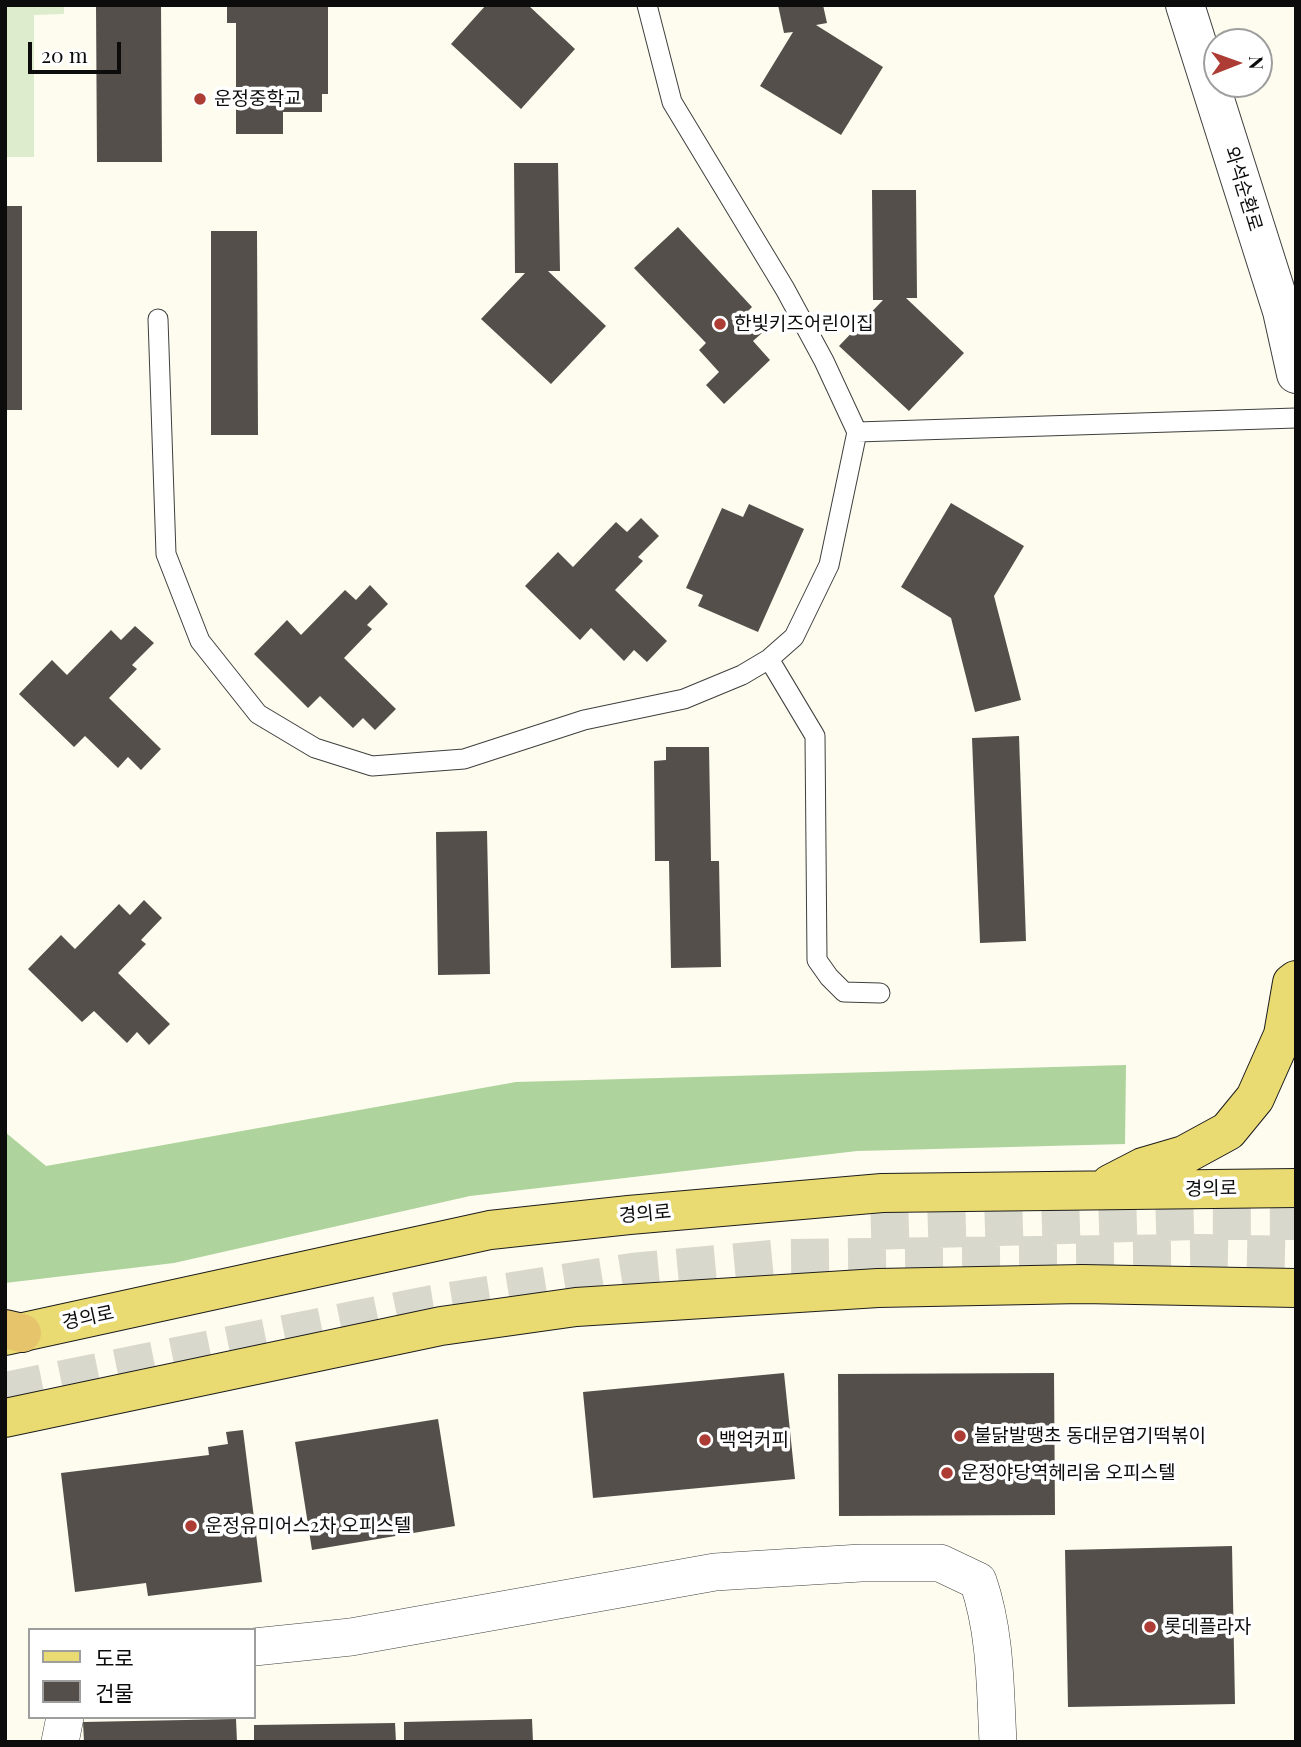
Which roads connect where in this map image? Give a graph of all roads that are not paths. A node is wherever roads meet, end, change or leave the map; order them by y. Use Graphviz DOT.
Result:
graph roads {
  1 [pos="647,5"];
  2 [pos="1185,5"];
  3 [pos="159,319"];
  4 [pos="1296,374"];
  5 [pos="1296,418"];
  6 [pos="857,432"];
  7 [pos="769,659"];
  8 [pos="1296,980"];
  9 [pos="880,993"];
  10 [pos="1296,1188"];
  11 [pos="1097,1191"];
  12 [pos="1296,1288"];
  13 [pos="11,1333"];
  14 [pos="12,1421"];
  15 [pos="256,1647"];
  16 [pos="65,1719"];
  17 [pos="60,1742"];
  18 [pos="998,1742"];
  1 -- 6 [label="lane"];
  2 -- 4 [label="street, 와석순환로"];
  3 -- 7 [label="lane"];
  5 -- 6 [label="lane"];
  6 -- 7 [label="lane"];
  7 -- 9 [label="lane"];
  8 -- 11 [label="main road"];
  10 -- 11 [label="main road, 경의로"];
  11 -- 13 [label="main road, 경의로"];
  12 -- 14 [label="main road"];
  15 -- 18 [label="street"];
  16 -- 17 [label="street"];
}
